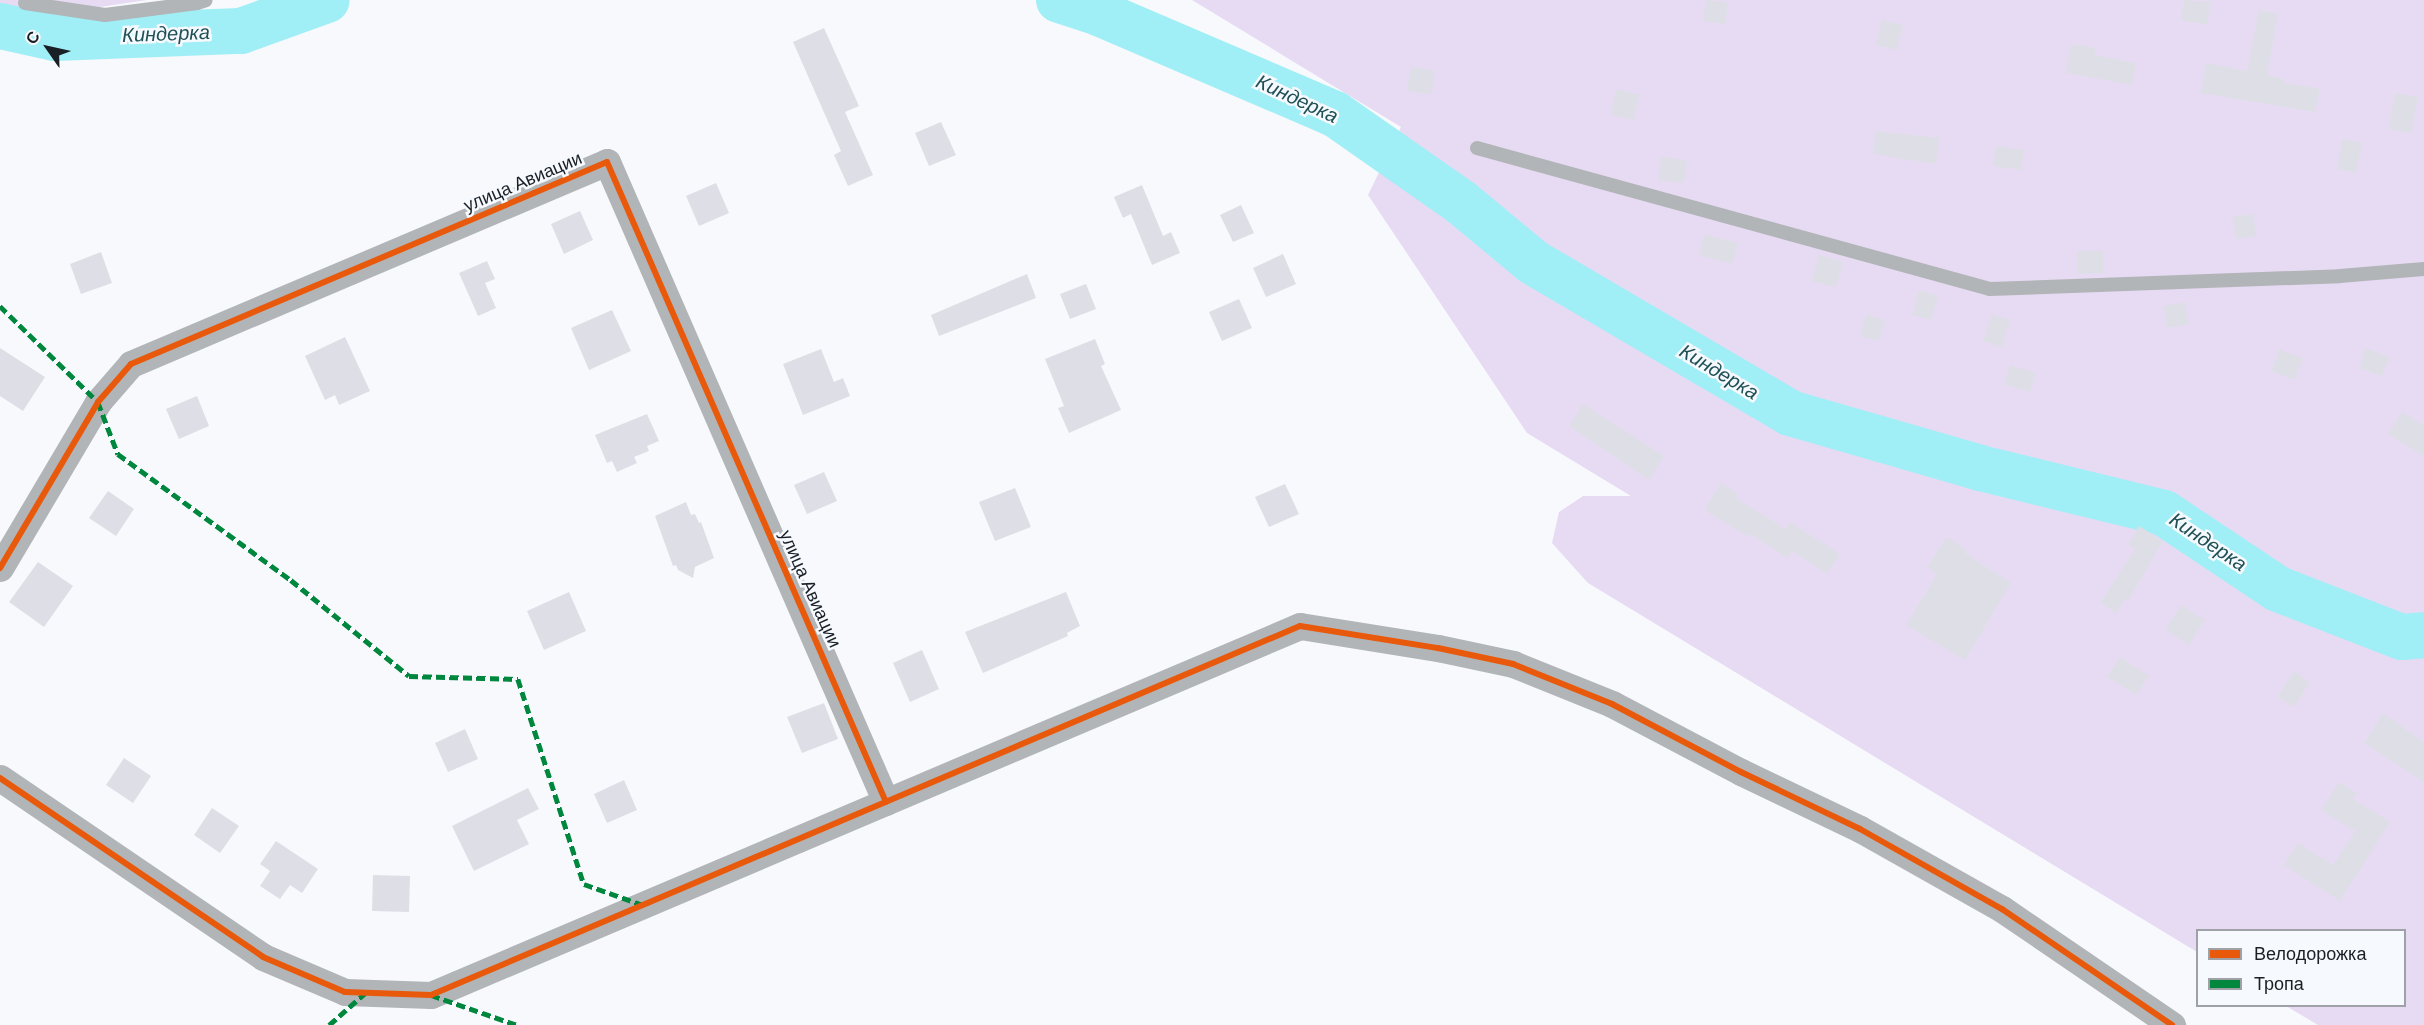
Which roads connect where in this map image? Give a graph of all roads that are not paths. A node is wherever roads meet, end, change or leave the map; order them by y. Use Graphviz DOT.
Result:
graph roads {
  1 [pos="206,0"];
  2 [pos="23,1"];
  3 [pos="1477,148"];
  4 [pos="2424,269"];
  5 [pos="0,568"];
  6 [pos="0,778"];
  7 [pos="886,802"];
  8 [pos="2172,1025"];
  1 -- 2 [label="lane"];
  3 -- 4 [label="lane"];
  5 -- 7 [label="street, улица Авиации"];
  6 -- 7 [label="street"];
  7 -- 8 [label="street"];
}
